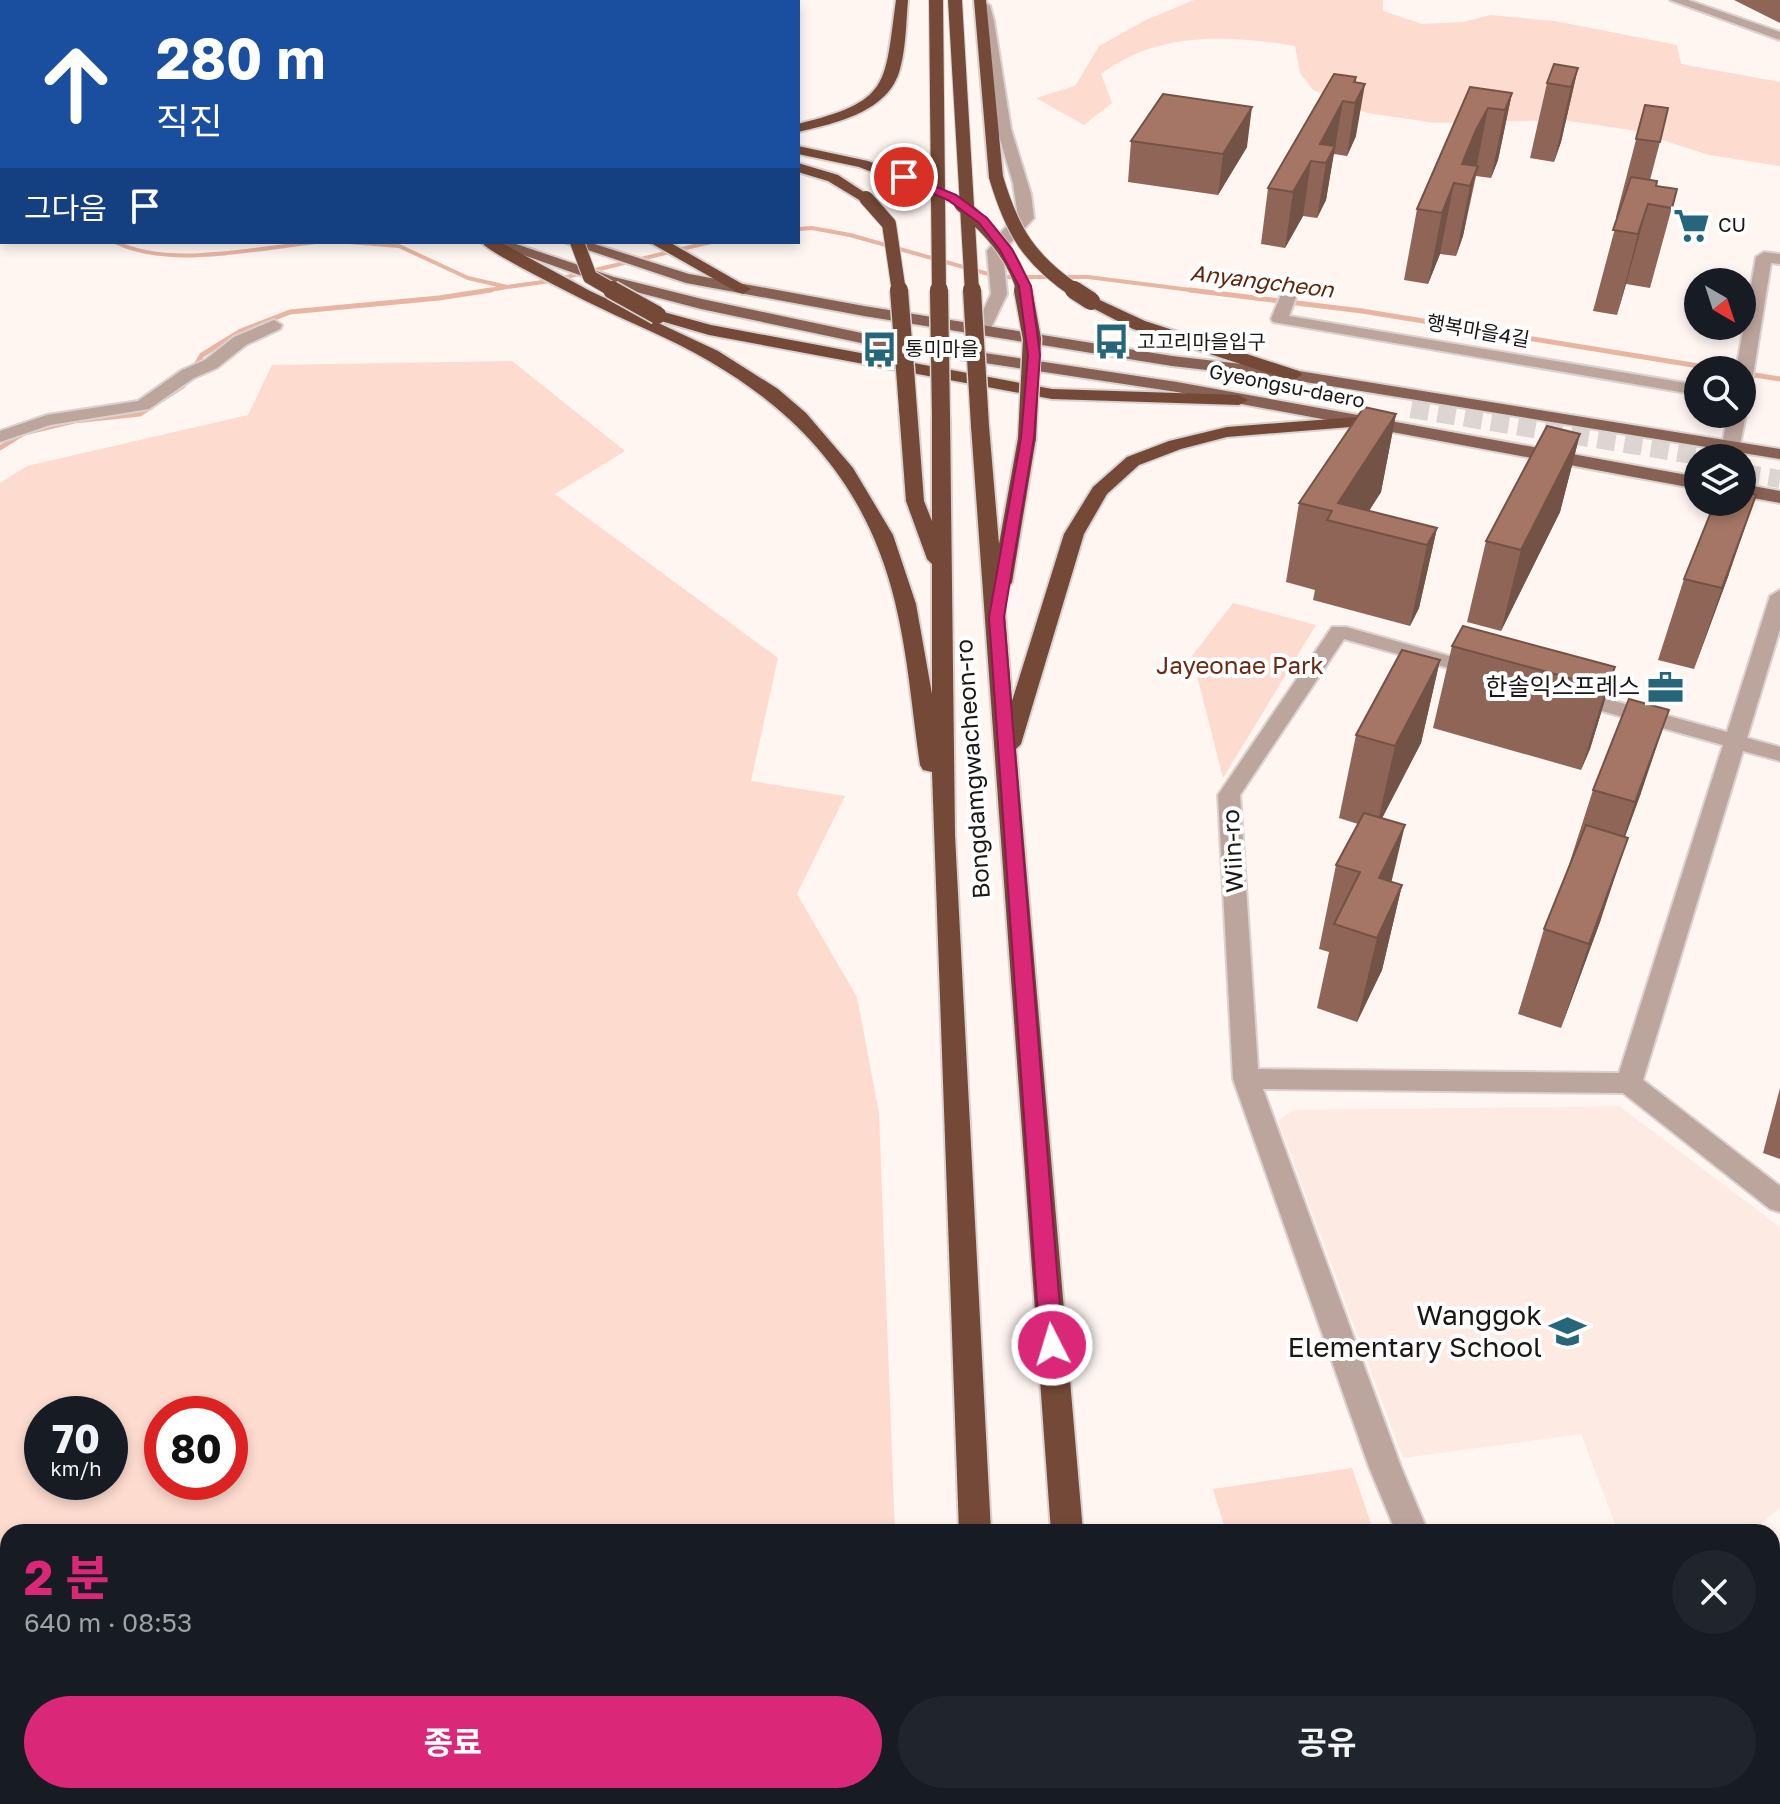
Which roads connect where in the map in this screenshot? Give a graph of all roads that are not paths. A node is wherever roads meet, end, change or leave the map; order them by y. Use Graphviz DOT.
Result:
graph roads {
  1 [pos="902,0"];
  2 [pos="936,0"];
  3 [pos="955,0"];
  4 [pos="1676,0"];
  5 [pos="982,3"];
  6 [pos="1780,36"];
  7 [pos="895,47"];
  8 [pos="875,75"];
  9 [pos="818,107"];
  10 [pos="800,113"];
  11 [pos="800,127"];
  12 [pos="800,150"];
  13 [pos="800,168"];
  14 [pos="492,244"];
  15 [pos="499,244"];
  16 [pos="576,244"];
  17 [pos="580,244"];
  18 [pos="660,245"];
  19 [pos="1780,259"];
  20 [pos="575,279"];
  21 [pos="743,289"];
  22 [pos="1290,292"];
  23 [pos="274,325"];
  24 [pos="982,330"];
  25 [pos="1747,356"];
  26 [pos="1172,361"];
  27 [pos="1293,375"];
  28 [pos="1177,387"];
  29 [pos="1684,388"];
  30 [pos="1239,400"];
  31 [pos="1357,422"];
  32 [pos="0,437"];
  33 [pos="1725,444"];
  34 [pos="1756,450"];
  35 [pos="1780,454"];
  36 [pos="1684,480"];
  37 [pos="1756,493"];
  38 [pos="1780,497"];
  39 [pos="944,576"];
  40 [pos="1780,596"];
  41 [pos="996,617"];
  42 [pos="1506,678"];
  43 [pos="1552,690"];
  44 [pos="1735,741"];
  45 [pos="1780,754"];
  46 [pos="1006,758"];
  47 [pos="943,835"];
  48 [pos="1246,1079"];
  49 [pos="1629,1083"];
  50 [pos="1780,1201"];
  51 [pos="975,1524"];
  52 [pos="1066,1524"];
  53 [pos="1409,1524"];
  1 -- 7 [label="highway"];
  2 -- 39 [label="highway, Bongdamgwacheon-ro, bridge"];
  3 -- 41 [label="highway, Bongdamgwacheon-ro, bridge"];
  4 -- 6 [label="street"];
  5 -- 24 [label="street"];
  5 -- 27 [label="highway, bridge"];
  7 -- 8 [label="highway"];
  7 -- 11 [label="highway"];
  9 -- 10 [label="highway"];
  12 -- 41 [label="highway, bridge"];
  13 -- 39 [label="highway, bridge"];
  14 -- 20 [label="highway"];
  15 -- 20 [label="main road, Gyeongsu-daero"];
  16 -- 30 [label="highway, bridge"];
  17 -- 21 [label="main road, Gyeongsu-daero"];
  18 -- 21 [label="highway"];
  19 -- 25 [label="street"];
  20 -- 28 [label="main road, Gyeongsu-daero, bridge"];
  20 -- 47 [label="highway"];
  21 -- 24 [label="main road, Gyeongsu-daero"];
  22 -- 29 [label="street, 행복마을4길"];
  23 -- 32 [label="street"];
  24 -- 26 [label="main road, Gyeongsu-daero"];
  26 -- 27 [label="main road, Gyeongsu-daero"];
  26 -- 28 [label="main road"];
  27 -- 33 [label="main road, Gyeongsu-daero"];
  28 -- 30 [label="main road, Gyeongsu-daero"];
  30 -- 31 [label="main road, Gyeongsu-daero"];
  31 -- 36 [label="main road, Gyeongsu-daero"];
  31 -- 46 [label="highway"];
  34 -- 35 [label="main road, Gyeongsu-daero"];
  37 -- 38 [label="main road"];
  39 -- 47 [label="highway, Bongdamgwacheon-ro"];
  40 -- 44 [label="street"];
  41 -- 46 [label="highway, Bongdamgwacheon-ro"];
  42 -- 48 [label="street, Wiin-ro"];
  43 -- 44 [label="street"];
  44 -- 45 [label="street"];
  44 -- 49 [label="street"];
  46 -- 52 [label="highway, Bongdamgwacheon-ro"];
  47 -- 51 [label="highway, Bongdamgwacheon-ro"];
  48 -- 49 [label="street"];
  48 -- 53 [label="street, Wiin-ro"];
  49 -- 50 [label="street"];
}
